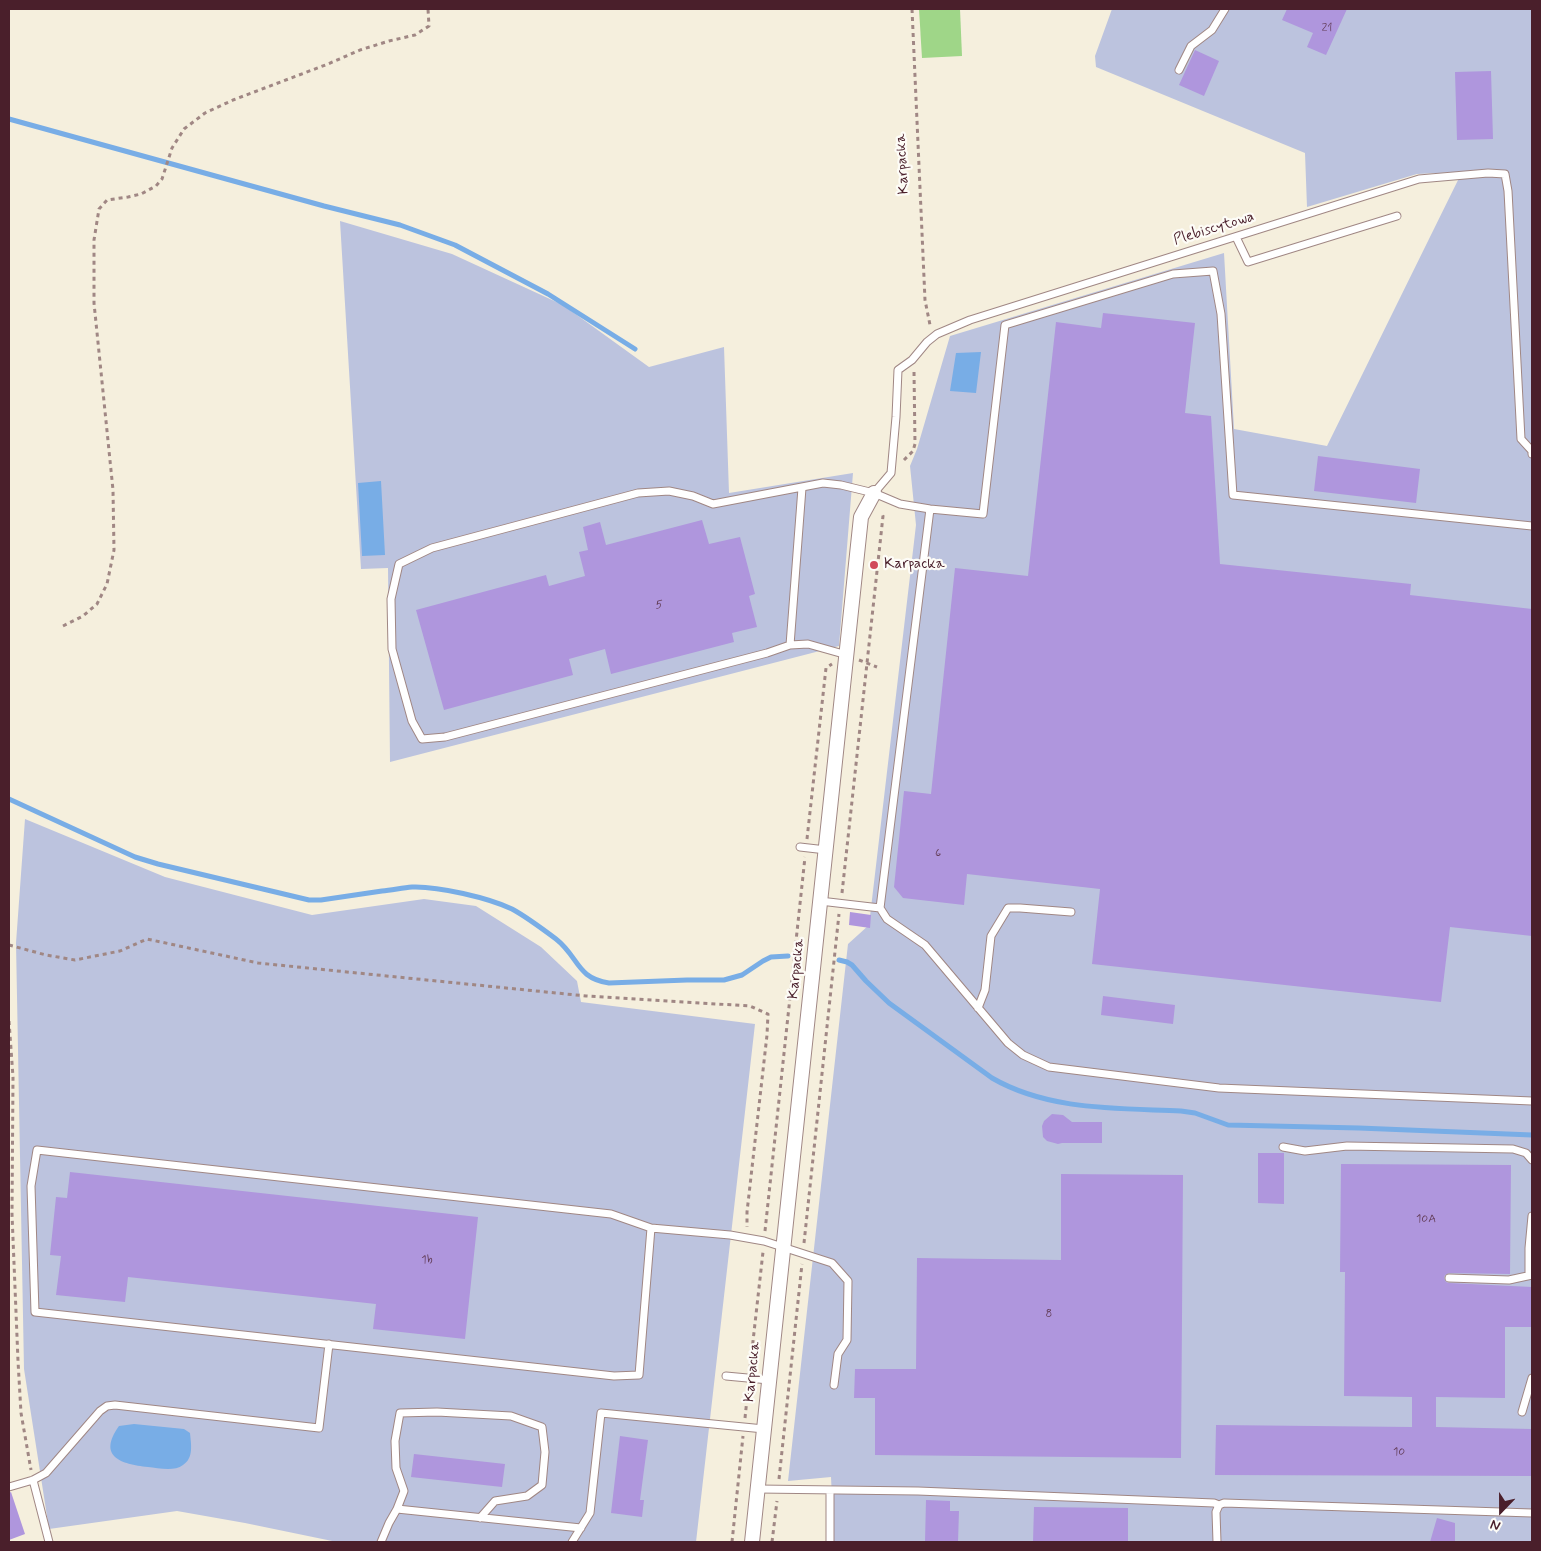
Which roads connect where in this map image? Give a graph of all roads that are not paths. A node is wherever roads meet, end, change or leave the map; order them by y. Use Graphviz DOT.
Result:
graph roads {
  1 [pos="1225,9"];
  2 [pos="1179,70"];
  3 [pos="1397,216"];
  4 [pos="1236,237"];
  5 [pos="936,334"];
  6 [pos="1532,454"];
  7 [pos="802,488"];
  8 [pos="874,493"];
  9 [pos="930,509"];
  10 [pos="1532,526"];
  11 [pos="790,645"];
  12 [pos="847,655"];
  13 [pos="803,848"];
  14 [pos="826,850"];
  15 [pos="820,901"];
  16 [pos="880,908"];
  17 [pos="1071,912"];
  18 [pos="978,1008"];
  19 [pos="1532,1101"];
  20 [pos="1283,1147"];
  21 [pos="1532,1160"];
  22 [pos="1532,1216"];
  23 [pos="651,1228"];
  24 [pos="783,1247"];
  25 [pos="1531,1274"];
  26 [pos="1449,1278"];
  27 [pos="328,1344"];
  28 [pos="726,1376"];
  29 [pos="1532,1378"];
  30 [pos="769,1380"];
  31 [pos="834,1385"];
  32 [pos="1522,1412"];
  33 [pos="764,1429"];
  34 [pos="33,1480"];
  35 [pos="9,1487"];
  36 [pos="758,1489"];
  37 [pos="830,1490"];
  38 [pos="1219,1505"];
  39 [pos="397,1509"];
  40 [pos="1532,1513"];
  41 [pos="480,1518"];
  42 [pos="581,1528"];
  43 [pos="50,1542"];
  44 [pos="381,1542"];
  45 [pos="572,1542"];
  46 [pos="752,1542"];
  47 [pos="830,1542"];
  48 [pos="1217,1542"];
  1 -- 2 [label="lane"];
  3 -- 4 [label="lane"];
  4 -- 5 [label="lane, Plebiscytowa"];
  4 -- 6 [label="lane, Plebiscytowa"];
  5 -- 8 [label="lane, Karpacka"];
  7 -- 8 [label="lane"];
  7 -- 11 [label="lane"];
  7 -- 11 [label="lane"];
  8 -- 9 [label="lane"];
  8 -- 12 [label="street, Karpacka"];
  9 -- 10 [label="lane"];
  9 -- 16 [label="lane"];
  11 -- 12 [label="lane"];
  12 -- 14 [label="street, Karpacka"];
  13 -- 14 [label="lane"];
  14 -- 15 [label="street, Karpacka"];
  15 -- 16 [label="lane"];
  15 -- 24 [label="street, Karpacka"];
  16 -- 18 [label="lane"];
  17 -- 18 [label="lane"];
  18 -- 19 [label="lane"];
  20 -- 21 [label="lane"];
  22 -- 25 [label="lane"];
  23 -- 24 [label="lane"];
  23 -- 27 [label="lane"];
  23 -- 27 [label="lane"];
  24 -- 30 [label="street, Karpacka"];
  24 -- 31 [label="lane"];
  25 -- 26 [label="lane"];
  27 -- 34 [label="lane"];
  28 -- 30 [label="lane"];
  29 -- 32 [label="lane"];
  30 -- 33 [label="street, Karpacka"];
  33 -- 36 [label="street, Karpacka"];
  33 -- 42 [label="lane"];
  34 -- 35 [label="lane"];
  34 -- 43 [label="lane"];
  36 -- 37 [label="lane"];
  36 -- 46 [label="street, Karpacka"];
  37 -- 38 [label="lane"];
  37 -- 47 [label="lane"];
  38 -- 40 [label="lane"];
  38 -- 48 [label="lane"];
  39 -- 41 [label="lane"];
  39 -- 41 [label="lane"];
  39 -- 44 [label="lane"];
  41 -- 42 [label="lane"];
  42 -- 45 [label="lane"];
}
